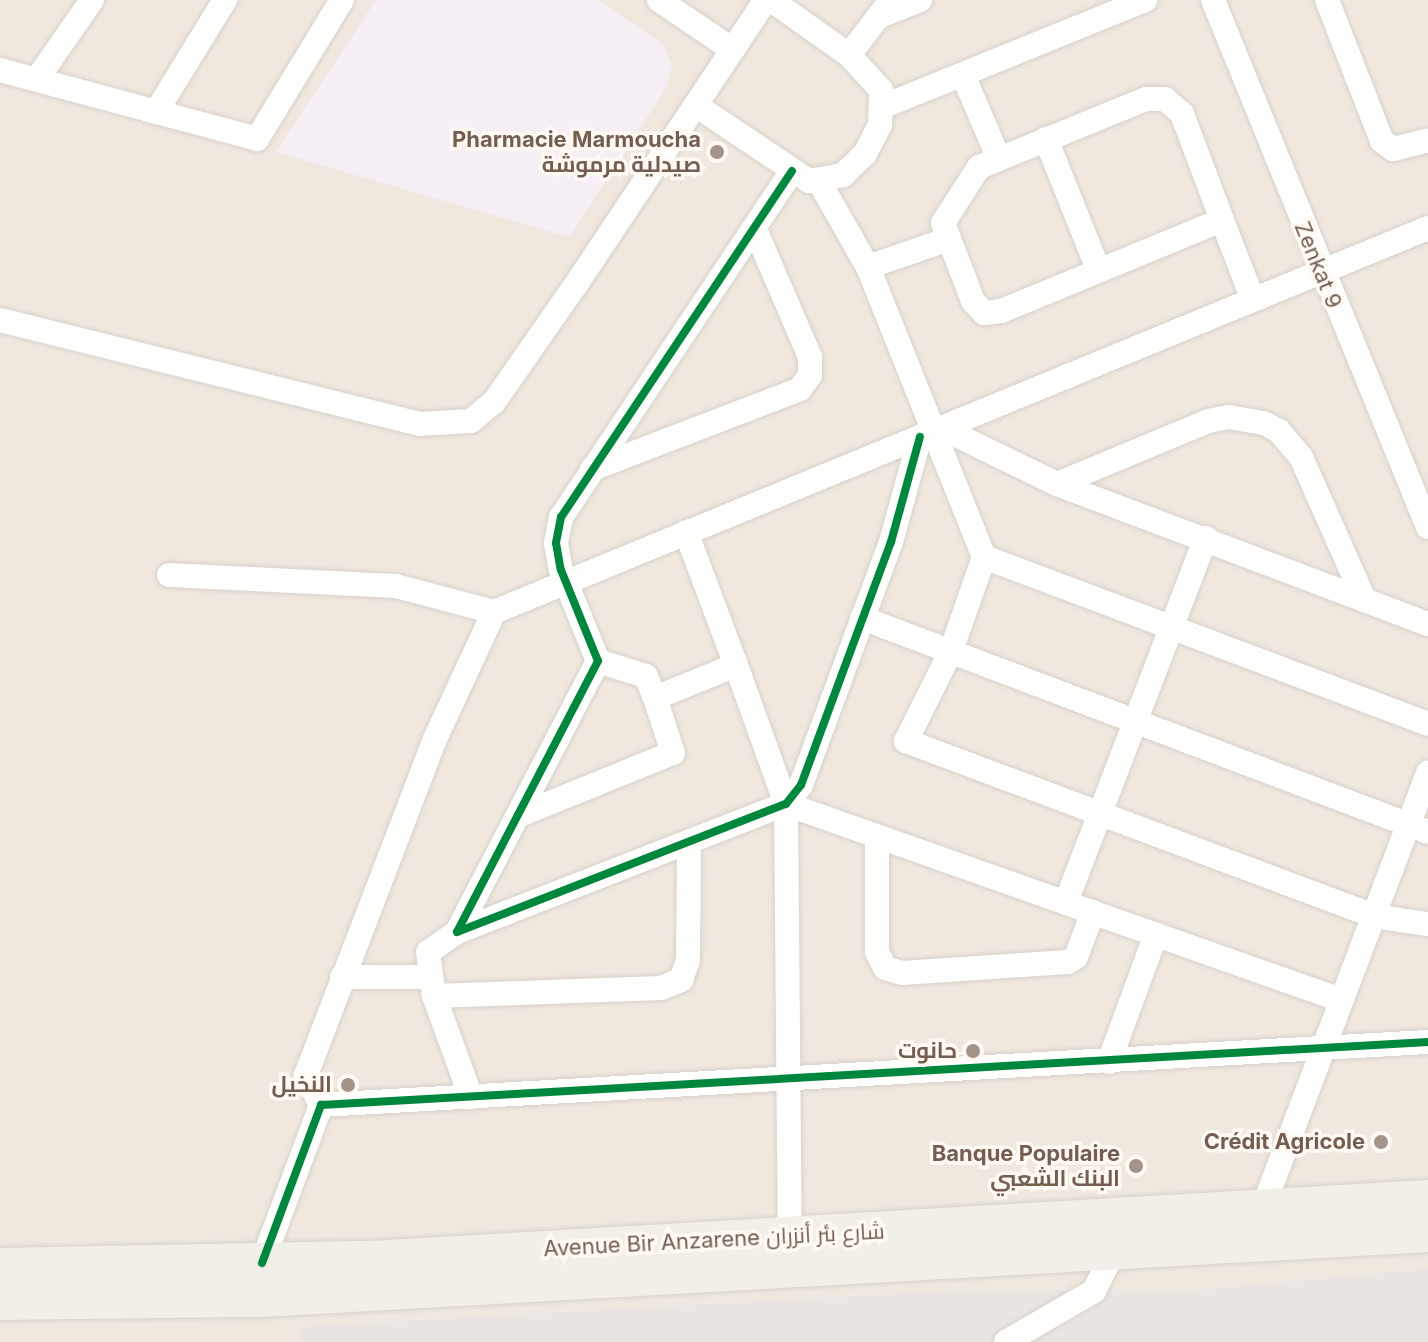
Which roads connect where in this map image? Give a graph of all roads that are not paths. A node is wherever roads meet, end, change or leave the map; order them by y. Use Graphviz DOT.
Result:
graph roads {
  1 [pos="92,0"];
  2 [pos="225,0"];
  3 [pos="342,0"];
  4 [pos="659,0"];
  5 [pos="768,0"];
  6 [pos="920,0"];
  7 [pos="1145,0"];
  8 [pos="1213,0"];
  9 [pos="1327,0"];
  10 [pos="886,8"];
  11 [pos="733,50"];
  12 [pos="849,55"];
  13 [pos="0,70"];
  14 [pos="963,75"];
  15 [pos="37,79"];
  16 [pos="697,106"];
  17 [pos="884,106"];
  18 [pos="156,112"];
  19 [pos="1046,139"];
  20 [pos="1428,140"];
  21 [pos="990,157"];
  22 [pos="792,171"];
  23 [pos="820,183"];
  24 [pos="1222,220"];
  25 [pos="1428,228"];
  26 [pos="755,229"];
  27 [pos="946,231"];
  28 [pos="868,267"];
  29 [pos="1098,269"];
  30 [pos="1321,272"];
  31 [pos="1253,300"];
  32 [pos="0,320"];
  33 [pos="932,433"];
  34 [pos="592,469"];
  35 [pos="1057,484"];
  36 [pos="1428,527"];
  37 [pos="686,532"];
  38 [pos="1206,538"];
  39 [pos="984,557"];
  40 [pos="169,575"];
  41 [pos="567,582"];
  42 [pos="1364,599"];
  43 [pos="494,612"];
  44 [pos="862,618"];
  45 [pos="1428,624"];
  46 [pos="1171,627"];
  47 [pos="951,651"];
  48 [pos="598,661"];
  49 [pos="736,665"];
  50 [pos="655,698"];
  51 [pos="1135,721"];
  52 [pos="1428,724"];
  53 [pos="1428,772"];
  54 [pos="786,804"];
  55 [pos="520,815"];
  56 [pos="1100,815"];
  57 [pos="1418,828"];
  58 [pos="877,836"];
  59 [pos="689,842"];
  60 [pos="1066,902"];
  61 [pos="1093,912"];
  62 [pos="1373,916"];
  63 [pos="1428,924"];
  64 [pos="457,932"];
  65 [pos="1156,934"];
  66 [pos="342,977"];
  67 [pos="431,987"];
  68 [pos="1341,1000"];
  69 [pos="1428,1042"];
  70 [pos="1322,1048"];
  71 [pos="1109,1062"];
  72 [pos="785,1078"];
  73 [pos="471,1097"];
  74 [pos="321,1105"];
  75 [pos="1428,1200"];
  76 [pos="1262,1210"];
  77 [pos="1428,1232"];
  78 [pos="790,1234"];
  79 [pos="1114,1251"];
  80 [pos="262,1263"];
  81 [pos="0,1268"];
  82 [pos="0,1300"];
  83 [pos="1006,1342"];
  1 -- 15 [label="street"];
  2 -- 18 [label="street"];
  3 -- 18 [label="street"];
  4 -- 11 [label="street"];
  5 -- 11 [label="street"];
  5 -- 12 [label="street"];
  6 -- 10 [label="street"];
  7 -- 14 [label="street"];
  8 -- 30 [label="street, Zenkat 9"];
  9 -- 20 [label="street"];
  10 -- 12 [label="street"];
  11 -- 16 [label="street"];
  12 -- 17 [label="street"];
  13 -- 15 [label="street"];
  14 -- 17 [label="street"];
  14 -- 21 [label="street"];
  15 -- 18 [label="street"];
  16 -- 22 [label="street"];
  16 -- 32 [label="street"];
  17 -- 23 [label="street"];
  19 -- 21 [label="street"];
  19 -- 24 [label="street"];
  19 -- 29 [label="street"];
  21 -- 27 [label="street"];
  22 -- 23 [label="street"];
  22 -- 26 [label="street"];
  23 -- 28 [label="street"];
  24 -- 29 [label="street"];
  24 -- 31 [label="street"];
  25 -- 30 [label="street"];
  26 -- 34 [label="street"];
  26 -- 34 [label="street"];
  27 -- 28 [label="street"];
  27 -- 29 [label="street"];
  28 -- 33 [label="street"];
  30 -- 31 [label="street"];
  30 -- 36 [label="street, Zenkat 9"];
  31 -- 33 [label="street"];
  33 -- 35 [label="street"];
  33 -- 37 [label="street"];
  33 -- 39 [label="street"];
  33 -- 44 [label="street"];
  34 -- 41 [label="street"];
  35 -- 38 [label="street"];
  35 -- 42 [label="street"];
  37 -- 41 [label="street"];
  37 -- 49 [label="street"];
  38 -- 42 [label="street"];
  38 -- 46 [label="street"];
  39 -- 46 [label="street"];
  39 -- 47 [label="street"];
  40 -- 43 [label="street"];
  41 -- 43 [label="street"];
  41 -- 48 [label="street"];
  42 -- 45 [label="street"];
  43 -- 66 [label="street"];
  44 -- 47 [label="street"];
  44 -- 54 [label="street"];
  46 -- 51 [label="street"];
  46 -- 52 [label="street"];
  47 -- 51 [label="street"];
  47 -- 56 [label="street"];
  48 -- 50 [label="street"];
  48 -- 55 [label="street"];
  49 -- 50 [label="street"];
  49 -- 54 [label="street"];
  50 -- 55 [label="street"];
  51 -- 56 [label="street"];
  51 -- 57 [label="street"];
  53 -- 57 [label="street"];
  54 -- 58 [label="street"];
  54 -- 59 [label="street"];
  54 -- 72 [label="street"];
  55 -- 64 [label="street"];
  56 -- 60 [label="street"];
  56 -- 62 [label="street"];
  57 -- 62 [label="street"];
  58 -- 60 [label="street"];
  58 -- 61 [label="street"];
  59 -- 64 [label="street"];
  59 -- 67 [label="street"];
  60 -- 61 [label="street"];
  61 -- 65 [label="street"];
  62 -- 63 [label="street"];
  62 -- 68 [label="street"];
  64 -- 67 [label="street"];
  65 -- 68 [label="street"];
  65 -- 71 [label="street"];
  66 -- 67 [label="street"];
  66 -- 74 [label="street"];
  67 -- 73 [label="street"];
  68 -- 70 [label="street"];
  69 -- 70 [label="street"];
  70 -- 71 [label="street"];
  70 -- 76 [label="street"];
  71 -- 72 [label="street"];
  72 -- 73 [label="street"];
  72 -- 78 [label="street"];
  73 -- 74 [label="street"];
  74 -- 80 [label="street"];
  75 -- 76 [label="main road, Avenue Bir Anzarene شارع بئر أنزران"];
  76 -- 78 [label="main road, Avenue Bir Anzarene شارع بئر أنزران"];
  77 -- 79 [label="main road, Avenue Bir Anzarene شارع بئر أنزران"];
  78 -- 80 [label="main road, Avenue Bir Anzarene شارع بئر أنزران"];
  79 -- 82 [label="main road, Avenue Bir Anzarene شارع بئر أنزران"];
  79 -- 83 [label="street"];
  80 -- 81 [label="main road, Avenue Bir Anzarene شارع بئر أنزران"];
}
